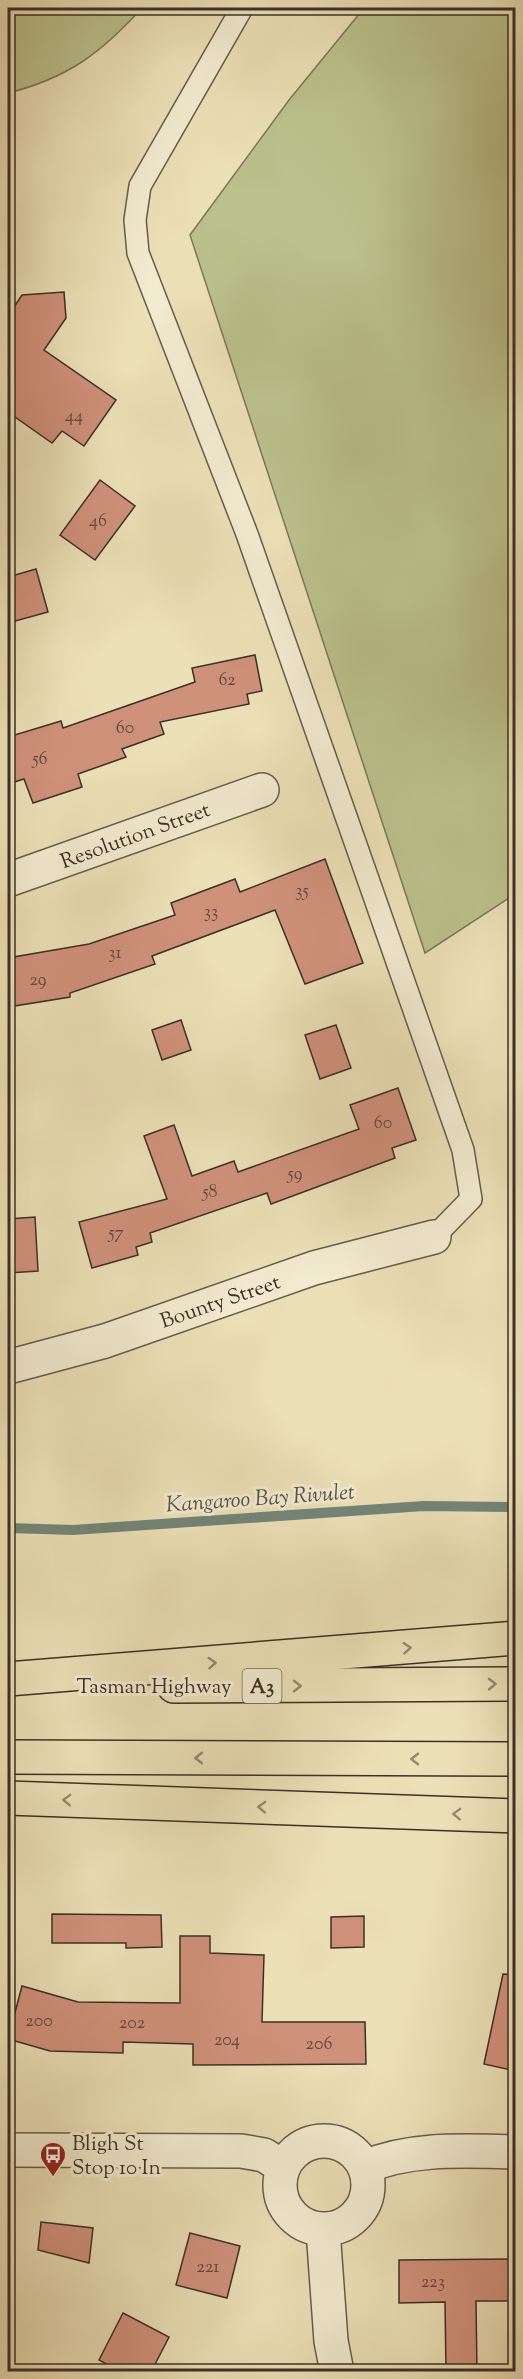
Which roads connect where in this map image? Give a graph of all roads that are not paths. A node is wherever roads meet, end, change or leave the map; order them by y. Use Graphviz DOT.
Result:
graph roads {
  1 [pos="242,8"];
  2 [pos="262,789"];
  3 [pos="8,880"];
  4 [pos="434,1237"];
  5 [pos="8,1367"];
  6 [pos="516,1638"];
  7 [pos="8,1678"];
  8 [pos="516,1684"];
  9 [pos="8,1686"];
  10 [pos="8,1757"];
  11 [pos="516,1759"];
  12 [pos="8,1798"];
  13 [pos="516,1816"];
  14 [pos="8,2150"];
  15 [pos="516,2152"];
  16 [pos="283,2168"];
  17 [pos="365,2168"];
  18 [pos="323,2230"];
  19 [pos="337,2372"];
  1 -- 4 [label="lane"];
  2 -- 3 [label="street, Resolution Street"];
  4 -- 5 [label="street, Bounty Street"];
  7 -- 6 [label="highway, one-way"];
  9 -- 8 [label="highway, Tasman Highway / A3, one-way"];
  11 -- 10 [label="highway, one-way"];
  13 -- 12 [label="highway, one-way"];
  14 -- 16 [label="street"];
  15 -- 17 [label="street"];
  16 -- 17 [label="street"];
  16 -- 18 [label="street"];
  17 -- 18 [label="street"];
  18 -- 19 [label="street"];
}
